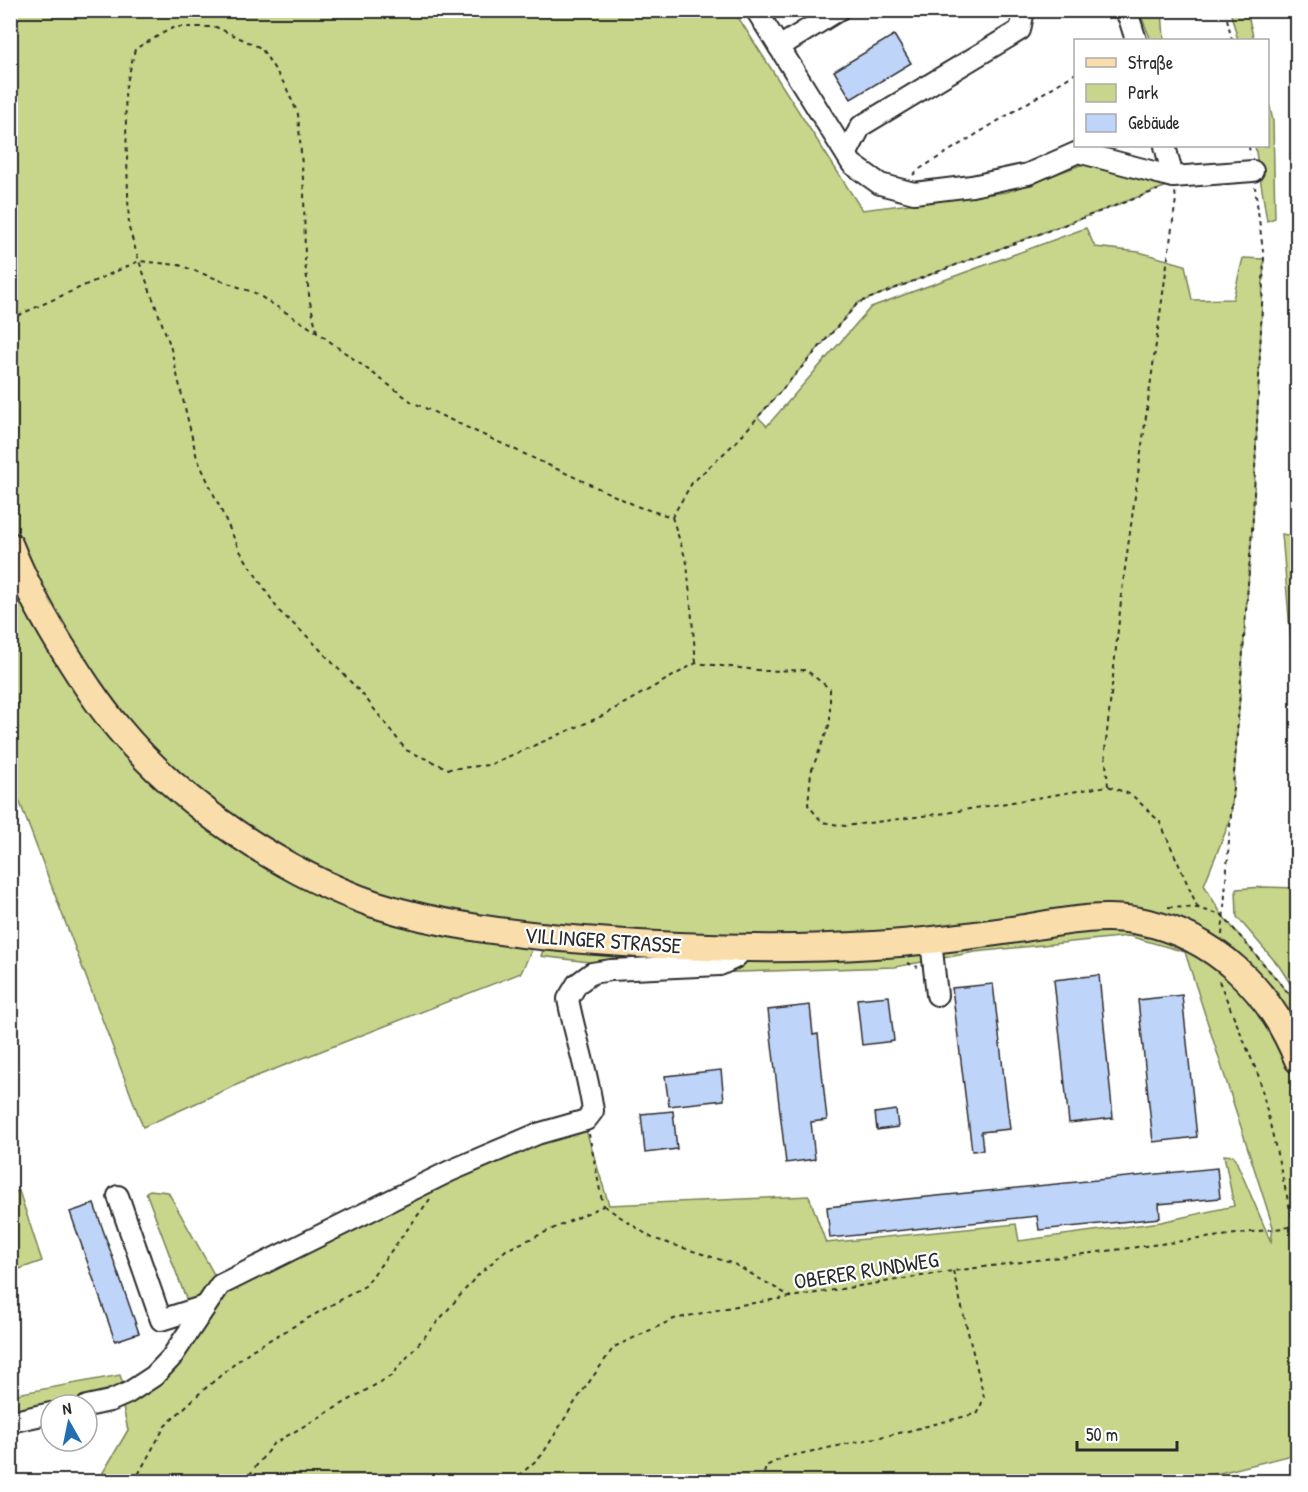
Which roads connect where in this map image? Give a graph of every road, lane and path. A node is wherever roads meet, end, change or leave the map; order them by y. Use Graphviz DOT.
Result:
graph roads {
  1 [pos="756,10"];
  2 [pos="839,10"];
  3 [pos="1024,10"];
  4 [pos="1124,10"];
  5 [pos="1225,10"];
  6 [pos="1136,39"];
  7 [pos="1232,39"];
  8 [pos="778,47"];
  9 [pos="1074,75"];
  10 [pos="1165,147"];
  11 [pos="1249,147"];
  12 [pos="1082,149"];
  13 [pos="847,153"];
  14 [pos="1253,171"];
  15 [pos="1173,177"];
  16 [pos="901,190"];
  17 [pos="139,261"];
  18 [pos="10,319"];
  19 [pos="317,332"];
  20 [pos="672,517"];
  21 [pos="10,546"];
  22 [pos="696,663"];
  23 [pos="1108,786"];
  24 [pos="1197,908"];
  25 [pos="931,942"];
  26 [pos="745,948"];
  27 [pos="1216,952"];
  28 [pos="937,995"];
  29 [pos="1298,1008"];
  30 [pos="1298,1060"];
  31 [pos="586,1120"];
  32 [pos="118,1196"];
  33 [pos="431,1198"];
  34 [pos="603,1206"];
  35 [pos="1296,1226"];
  36 [pos="953,1271"];
  37 [pos="791,1297"];
  38 [pos="205,1306"];
  39 [pos="99,1403"];
  40 [pos="39,1416"];
  41 [pos="10,1422"];
  42 [pos="134,1482"];
  43 [pos="244,1482"];
  44 [pos="512,1482"];
  45 [pos="762,1482"];
  1 -- 8 [label="lane"];
  2 -- 8 [label="lane"];
  3 -- 13 [label="lane"];
  4 -- 6 [label="lane"];
  5 -- 7 [label="path"];
  8 -- 13 [label="lane"];
  9 -- 16 [label="path"];
  10 -- 15 [label="lane"];
  11 -- 14 [label="path"];
  12 -- 15 [label="lane"];
  12 -- 16 [label="lane"];
  13 -- 16 [label="lane"];
  14 -- 15 [label="lane"];
  14 -- 29 [label="path"];
  15 -- 20 [label="path"];
  15 -- 23 [label="path"];
  17 -- 18 [label="path"];
  17 -- 19 [label="path"];
  17 -- 19 [label="path"];
  17 -- 22 [label="path"];
  19 -- 20 [label="path"];
  20 -- 22 [label="path"];
  21 -- 26 [label="main road, VILLINGER STRASSE"];
  22 -- 23 [label="path"];
  23 -- 24 [label="path"];
  25 -- 26 [label="main road, VILLINGER STRASSE"];
  25 -- 27 [label="main road, VILLINGER STRASSE"];
  25 -- 28 [label="lane"];
  26 -- 31 [label="lane"];
  27 -- 30 [label="main road, VILLINGER STRASSE"];
  27 -- 35 [label="path"];
  31 -- 34 [label="path"];
  31 -- 38 [label="lane"];
  32 -- 38 [label="lane"];
  33 -- 42 [label="path"];
  34 -- 37 [label="path"];
  34 -- 43 [label="path"];
  35 -- 36 [label="path, OBERER RUNDWEG"];
  36 -- 37 [label="path, OBERER RUNDWEG"];
  36 -- 45 [label="path"];
  37 -- 44 [label="path, OBERER RUNDWEG"];
  38 -- 39 [label="lane"];
  40 -- 41 [label="lane"];
}
